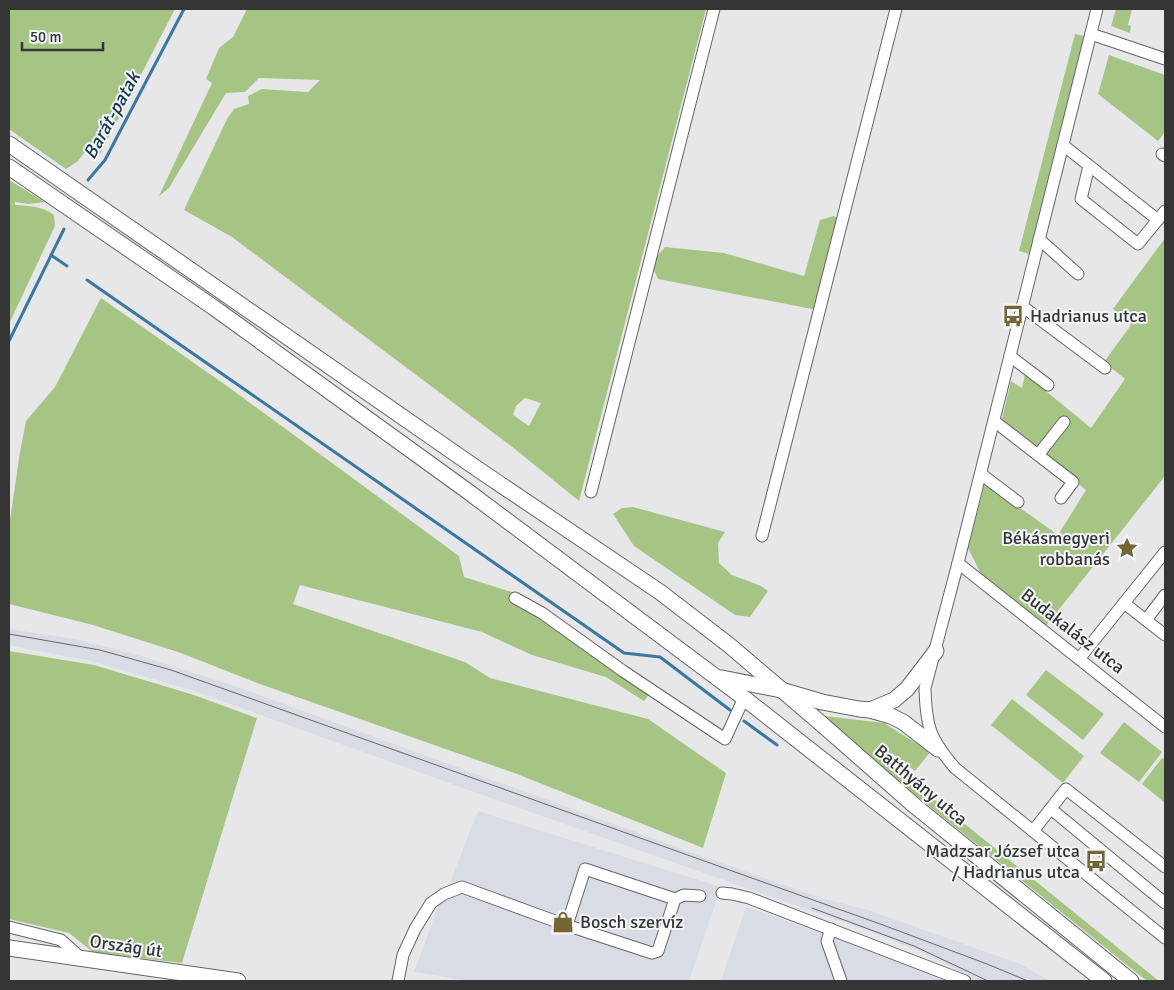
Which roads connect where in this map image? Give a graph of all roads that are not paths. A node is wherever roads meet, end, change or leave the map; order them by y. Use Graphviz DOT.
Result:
graph roads {
  1 [pos="714,9"];
  2 [pos="896,9"];
  3 [pos="1097,9"];
  4 [pos="1091,34"];
  5 [pos="1165,59"];
  6 [pos="9,144"];
  7 [pos="1063,145"];
  8 [pos="1089,166"];
  9 [pos="9,167"];
  10 [pos="1165,211"];
  11 [pos="1158,220"];
  12 [pos="1039,240"];
  13 [pos="1078,274"];
  14 [pos="1022,306"];
  15 [pos="1010,356"];
  16 [pos="1105,368"];
  17 [pos="1048,385"];
  18 [pos="994,421"];
  19 [pos="1064,422"];
  20 [pos="1038,455"];
  21 [pos="980,474"];
  22 [pos="591,492"];
  23 [pos="1061,498"];
  24 [pos="1018,502"];
  25 [pos="762,536"];
  26 [pos="1165,552"];
  27 [pos="958,563"];
  28 [pos="1165,595"];
  29 [pos="514,598"];
  30 [pos="1124,603"];
  31 [pos="1146,620"];
  32 [pos="1165,635"];
  33 [pos="936,651"];
  34 [pos="1079,659"];
  35 [pos="718,678"];
  36 [pos="781,690"];
  37 [pos="744,698"];
  38 [pos="870,710"];
  39 [pos="1165,727"];
  40 [pos="938,749"];
  41 [pos="1051,809"];
  42 [pos="1032,831"];
  43 [pos="1165,867"];
  44 [pos="722,893"];
  45 [pos="700,896"];
  46 [pos="675,899"];
  47 [pos="1165,903"];
  48 [pos="566,925"];
  49 [pos="9,927"];
  50 [pos="831,929"];
  51 [pos="1165,938"];
  52 [pos="9,948"];
  53 [pos="81,958"];
  54 [pos="238,981"];
  55 [pos="398,981"];
  56 [pos="841,981"];
  57 [pos="965,981"];
  58 [pos="1104,981"];
  59 [pos="1131,981"];
  1 -- 22 [label="street"];
  2 -- 25 [label="street"];
  3 -- 4 [label="street"];
  4 -- 5 [label="street"];
  4 -- 7 [label="street"];
  6 -- 36 [label="main road, Batthyány utca"];
  7 -- 8 [label="street"];
  7 -- 12 [label="street"];
  8 -- 11 [label="street"];
  8 -- 11 [label="street"];
  9 -- 35 [label="main road"];
  10 -- 11 [label="street"];
  12 -- 13 [label="street"];
  12 -- 14 [label="street"];
  14 -- 15 [label="street"];
  14 -- 16 [label="street"];
  15 -- 17 [label="street"];
  15 -- 18 [label="street"];
  18 -- 20 [label="street"];
  18 -- 21 [label="street"];
  19 -- 20 [label="street"];
  20 -- 23 [label="street"];
  21 -- 24 [label="street"];
  21 -- 27 [label="street"];
  26 -- 30 [label="street"];
  27 -- 33 [label="street"];
  27 -- 34 [label="street, Budakalász utca"];
  28 -- 31 [label="street"];
  29 -- 37 [label="street"];
  30 -- 31 [label="street"];
  30 -- 34 [label="street"];
  31 -- 32 [label="street"];
  33 -- 38 [label="main road"];
  33 -- 40 [label="street"];
  34 -- 39 [label="street, Budakalász utca"];
  35 -- 36 [label="main road"];
  35 -- 37 [label="main road"];
  36 -- 38 [label="main road"];
  36 -- 59 [label="main road, Batthyány utca"];
  37 -- 58 [label="main road"];
  38 -- 40 [label="main road"];
  40 -- 42 [label="street"];
  41 -- 42 [label="street"];
  41 -- 43 [label="street"];
  41 -- 47 [label="street"];
  42 -- 51 [label="street"];
  44 -- 50 [label="street"];
  45 -- 46 [label="street"];
  46 -- 48 [label="street"];
  46 -- 48 [label="street"];
  48 -- 55 [label="street"];
  49 -- 53 [label="street"];
  50 -- 56 [label="street"];
  50 -- 57 [label="street"];
  52 -- 53 [label="main road, Ország út"];
  53 -- 54 [label="main road, Ország út"];
}
